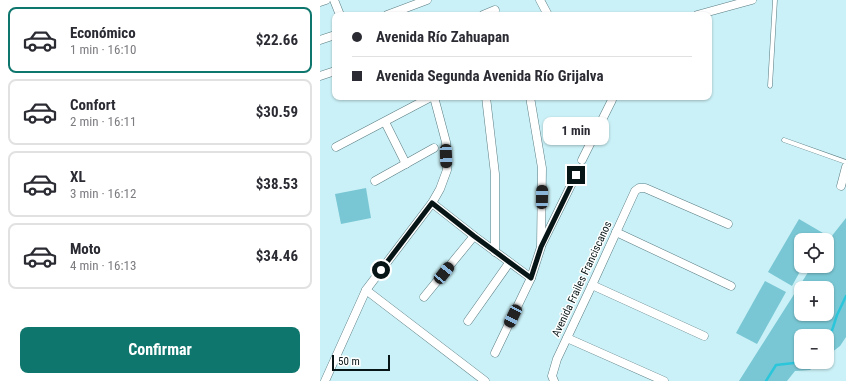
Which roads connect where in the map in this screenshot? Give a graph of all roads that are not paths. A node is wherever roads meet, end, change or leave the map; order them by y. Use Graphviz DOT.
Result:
graph roads {
  1 [pos="326,0"];
  2 [pos="334,0"];
  3 [pos="427,0"];
  4 [pos="540,0"];
  5 [pos="752,0"];
  6 [pos="775,0"];
  7 [pos="320,2"];
  8 [pos="495,10"];
  9 [pos="339,12"];
  10 [pos="395,12"];
  11 [pos="490,12"];
  12 [pos="546,12"];
  13 [pos="708,12"];
  14 [pos="332,36"];
  15 [pos="320,40"];
  16 [pos="332,72"];
  17 [pos="320,76"];
  18 [pos="770,86"];
  19 [pos="426,100"];
  20 [pos="433,100"];
  21 [pos="486,100"];
  22 [pos="531,100"];
  23 [pos="612,100"];
  24 [pos="385,122"];
  25 [pos="784,140"];
  26 [pos="336,147"];
  27 [pos="434,148"];
  28 [pos="582,160"];
  29 [pos="846,162"];
  30 [pos="406,164"];
  31 [pos="846,167"];
  32 [pos="576,175"];
  33 [pos="375,181"];
  34 [pos="841,186"];
  35 [pos="432,203"];
  36 [pos="728,224"];
  37 [pos="616,232"];
  38 [pos="474,236"];
  39 [pos="541,247"];
  40 [pos="495,252"];
  41 [pos="509,263"];
  42 [pos="531,278"];
  43 [pos="592,285"];
  44 [pos="731,286"];
  45 [pos="366,290"];
  46 [pos="424,298"];
  47 [pos="468,321"];
  48 [pos="704,336"];
  49 [pos="567,338"];
  50 [pos="495,353"];
  51 [pos="483,380"];
  52 [pos="325,381"];
  53 [pos="554,381"];
  54 [pos="664,381"];
  1 -- 7 [label="street"];
  2 -- 9 [label="street"];
  3 -- 10 [label="street"];
  4 -- 12 [label="street"];
  5 -- 13 [label="street"];
  6 -- 18 [label="lane"];
  8 -- 11 [label="street"];
  14 -- 15 [label="street"];
  16 -- 17 [label="street"];
  19 -- 24 [label="street"];
  20 -- 35 [label="street"];
  21 -- 40 [label="street"];
  22 -- 39 [label="street"];
  23 -- 28 [label="street"];
  24 -- 26 [label="street"];
  24 -- 30 [label="street"];
  25 -- 29 [label="lane"];
  27 -- 30 [label="street"];
  30 -- 33 [label="street"];
  31 -- 34 [label="street"];
  32 -- 39 [label="street"];
  35 -- 38 [label="street"];
  35 -- 45 [label="street"];
  36 -- 37 [label="street, Avenida Frailes Franciscanos"];
  37 -- 43 [label="street, Avenida Frailes Franciscanos"];
  37 -- 44 [label="street"];
  38 -- 40 [label="street"];
  38 -- 46 [label="street"];
  39 -- 42 [label="street"];
  40 -- 41 [label="street"];
  41 -- 42 [label="street"];
  41 -- 47 [label="street"];
  42 -- 50 [label="street"];
  43 -- 48 [label="street"];
  43 -- 49 [label="street, Avenida Frailes Franciscanos"];
  45 -- 51 [label="street"];
  45 -- 52 [label="street"];
  49 -- 53 [label="street, Avenida Frailes Franciscanos"];
  49 -- 54 [label="street"];
}
